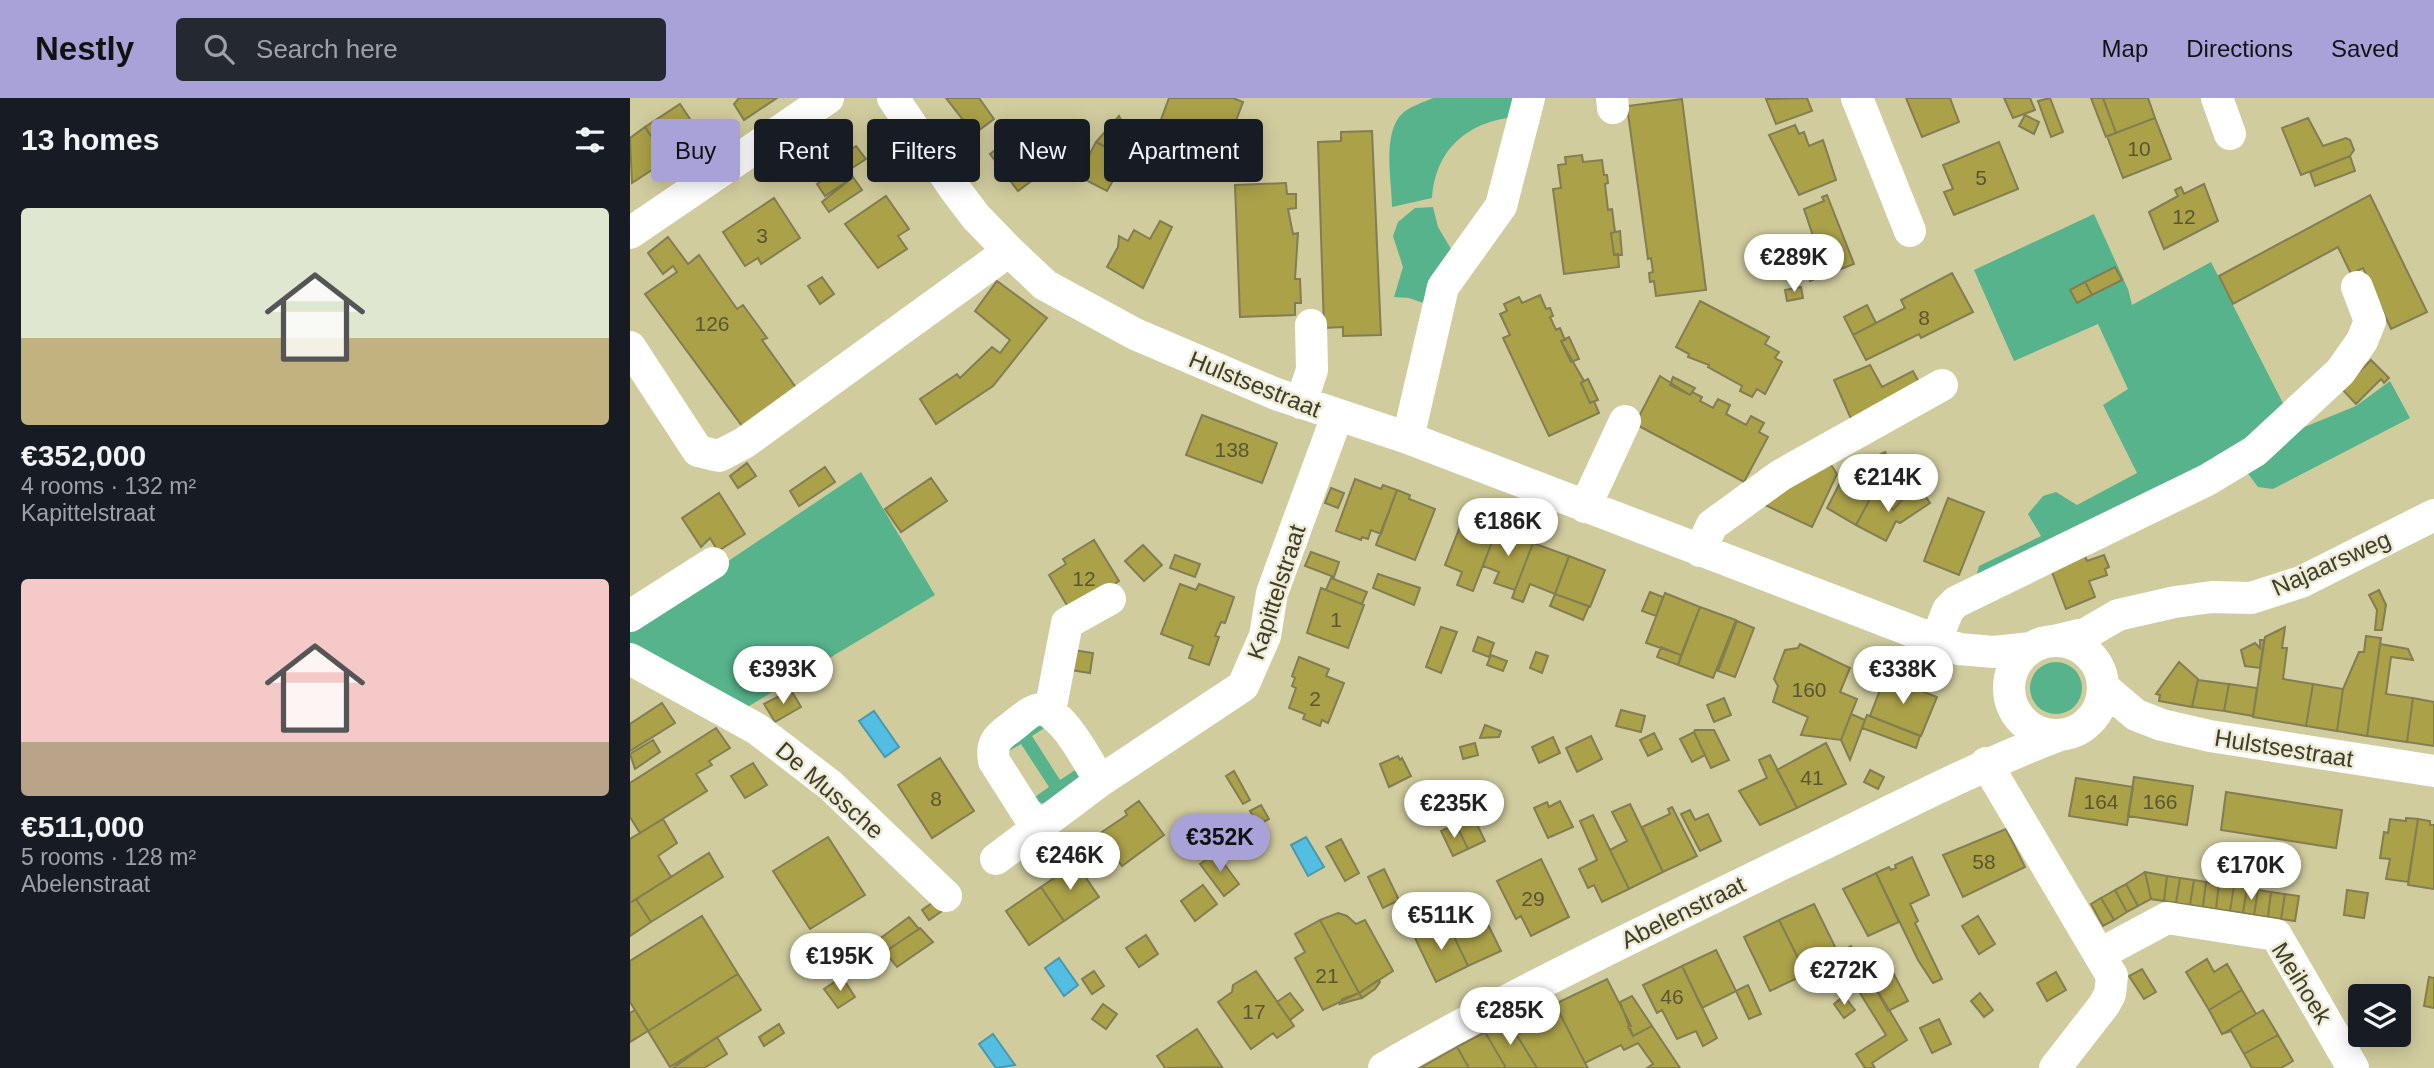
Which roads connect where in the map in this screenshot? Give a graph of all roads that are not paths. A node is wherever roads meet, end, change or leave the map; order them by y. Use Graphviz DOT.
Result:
graph roads {
  1 [pos="828,98"];
  2 [pos="893,98"];
  3 [pos="1530,98"];
  4 [pos="1857,98"];
  5 [pos="2217,98"];
  6 [pos="2230,134"];
  7 [pos="1910,231"];
  8 [pos="630,233"];
  9 [pos="1009,251"];
  10 [pos="2357,287"];
  11 [pos="1311,325"];
  12 [pos="630,347"];
  13 [pos="1942,385"];
  14 [pos="1301,403"];
  15 [pos="1337,416"];
  16 [pos="1625,421"];
  17 [pos="1408,438"];
  18 [pos="1585,507"];
  19 [pos="2434,515"];
  20 [pos="1700,551"];
  21 [pos="713,562"];
  22 [pos="1110,599"];
  23 [pos="2142,612"];
  24 [pos="630,617"];
  25 [pos="2043,644"];
  26 [pos="1948,645"];
  27 [pos="630,659"];
  28 [pos="2100,675"];
  29 [pos="2012,701"];
  30 [pos="1050,711"];
  31 [pos="2136,715"];
  32 [pos="2069,732"];
  33 [pos="1986,763"];
  34 [pos="2434,771"];
  35 [pos="1100,781"];
  36 [pos="1036,827"];
  37 [pos="996,859"];
  38 [pos="946,896"];
  39 [pos="2113,947"];
  40 [pos="1384,1068"];
  41 [pos="2055,1068"];
  42 [pos="2353,1068"];
  1 -- 8 [label="street"];
  2 -- 9 [label="street, Hulstsestraat"];
  3 -- 17 [label="street"];
  4 -- 7 [label="street"];
  5 -- 6 [label="street"];
  9 -- 12 [label="street"];
  9 -- 14 [label="street, Hulstsestraat"];
  10 -- 26 [label="street"];
  11 -- 14 [label="street"];
  13 -- 20 [label="street"];
  14 -- 15 [label="street, Hulstsestraat"];
  15 -- 17 [label="street, Hulstsestraat"];
  15 -- 35 [label="street, Kapittelstraat"];
  16 -- 18 [label="street"];
  17 -- 18 [label="street, Hulstsestraat"];
  18 -- 20 [label="street, Hulstsestraat"];
  19 -- 23 [label="street, Najaarsweg"];
  20 -- 26 [label="street, Hulstsestraat"];
  21 -- 24 [label="street"];
  22 -- 30 [label="street"];
  23 -- 25 [label="street, Najaarsweg"];
  23 -- 28 [label="street"];
  25 -- 26 [label="street, Hulstsestraat"];
  25 -- 28 [label="street"];
  25 -- 29 [label="street"];
  26 -- 29 [label="street, Hulstsestraat"];
  27 -- 38 [label="street, De Mussche"];
  28 -- 31 [label="street, Hulstsestraat"];
  28 -- 32 [label="street"];
  29 -- 32 [label="street"];
  29 -- 33 [label="street"];
  30 -- 35 [label="street"];
  30 -- 36 [label="street"];
  31 -- 32 [label="street"];
  31 -- 34 [label="street, Hulstsestraat"];
  32 -- 33 [label="street, Abelenstraat"];
  33 -- 40 [label="street, Abelenstraat"];
  33 -- 41 [label="street"];
  35 -- 36 [label="street, Kapittelstraat"];
  36 -- 37 [label="street, Kapittelstraat"];
  39 -- 42 [label="street, Meihoek"];
}
